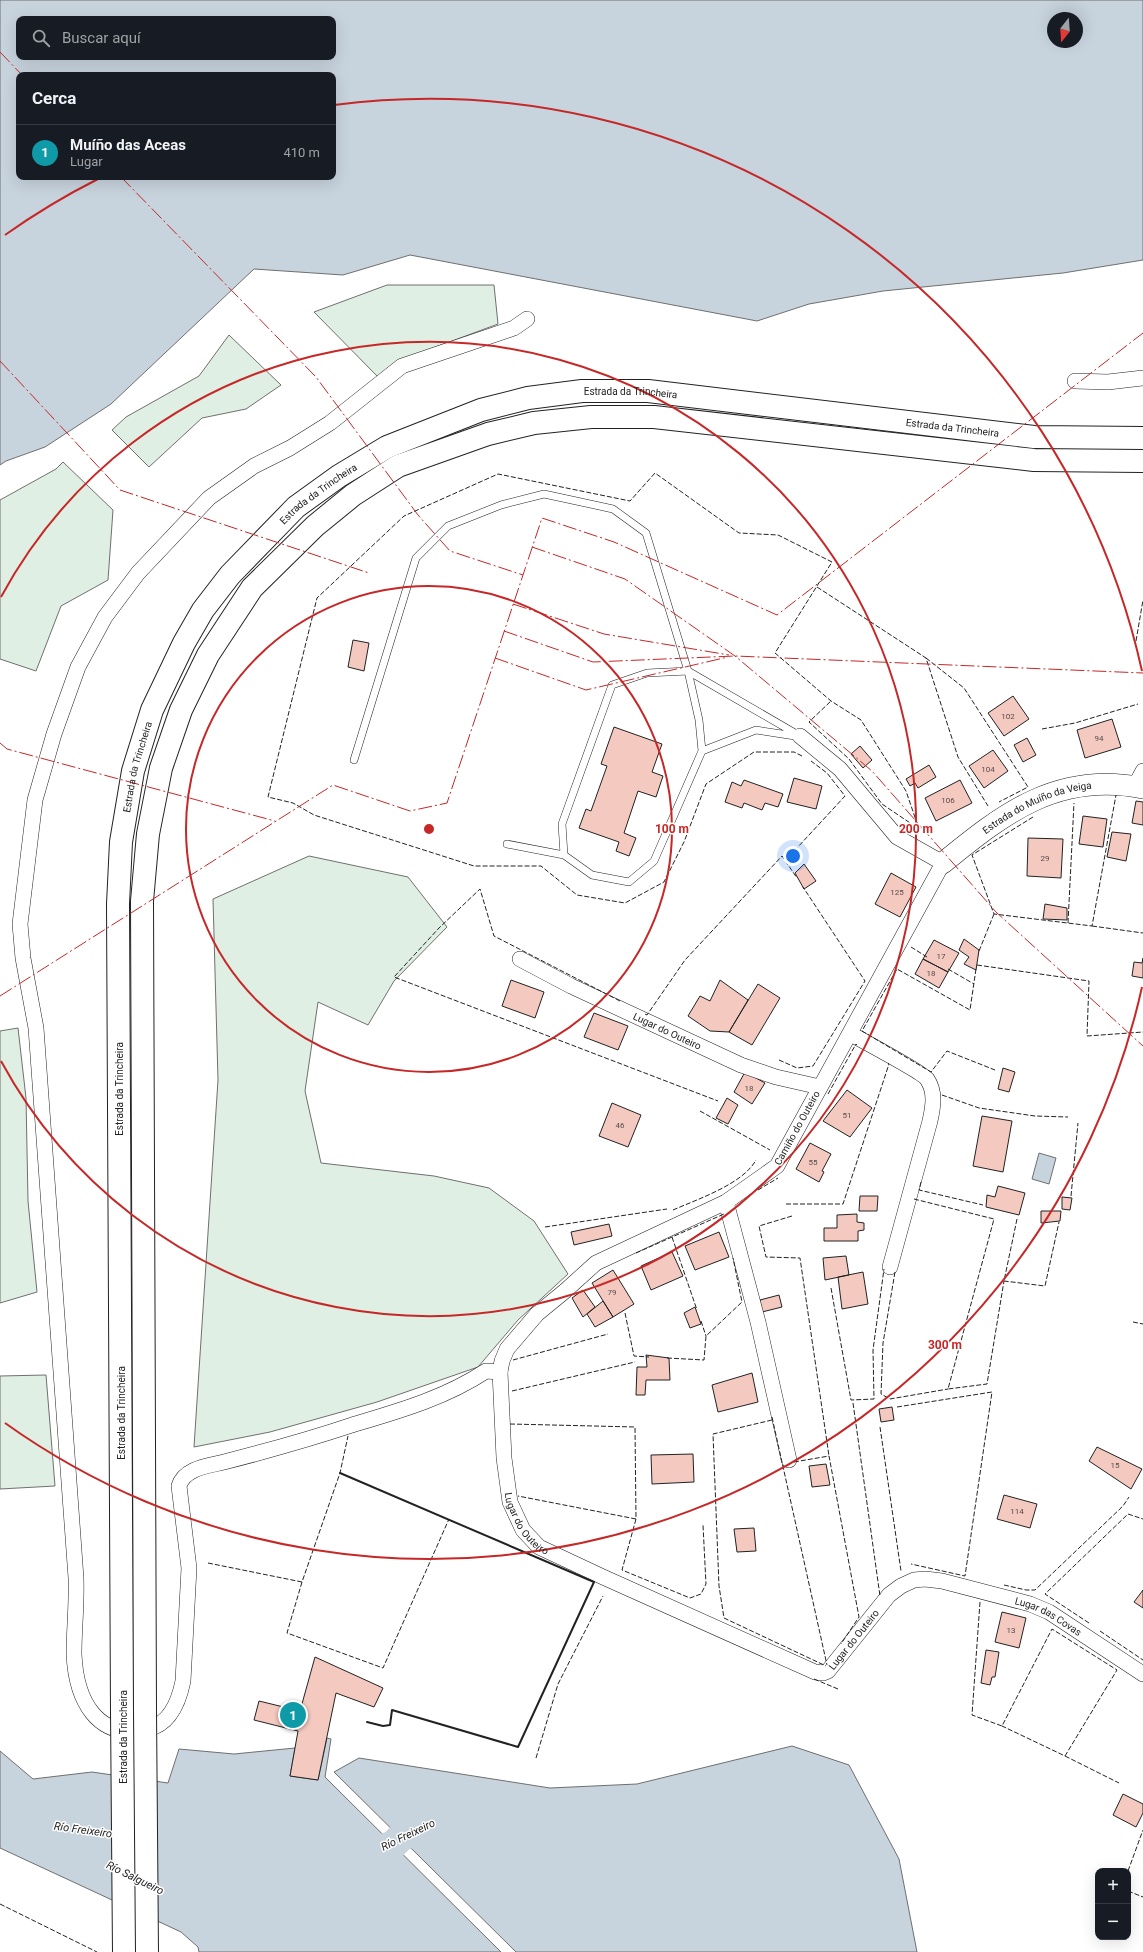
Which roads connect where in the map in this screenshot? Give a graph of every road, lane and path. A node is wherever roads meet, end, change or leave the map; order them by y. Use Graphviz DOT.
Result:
graph roads {
  1 [pos="527,319"];
  2 [pos="1143,378"];
  3 [pos="1075,381"];
  4 [pos="1143,438"];
  5 [pos="1143,461"];
  6 [pos="688,671"];
  7 [pos="800,736"];
  8 [pos="702,751"];
  9 [pos="354,760"];
  10 [pos="1140,782"];
  11 [pos="507,844"];
  12 [pos="564,855"];
  13 [pos="943,863"];
  14 [pos="520,959"];
  15 [pos="851,1034"];
  16 [pos="820,1087"];
  17 [pos="726,1202"];
  18 [pos="890,1267"];
  19 [pos="500,1372"];
  20 [pos="789,1460"];
  21 [pos="942,1581"];
  22 [pos="1143,1674"];
  23 [pos="124,1952"];
  24 [pos="147,1952"];
  1 -- 19 [label="street"];
  2 -- 3 [label="street"];
  4 -- 23 [label="highway, Estrada da Trincheira, bridge"];
  5 -- 24 [label="highway, bridge"];
  6 -- 7 [label="lane"];
  6 -- 8 [label="lane"];
  6 -- 9 [label="lane"];
  6 -- 12 [label="lane"];
  7 -- 8 [label="lane"];
  7 -- 13 [label="street"];
  8 -- 12 [label="lane"];
  10 -- 13 [label="street, Estrada do Muíño da Veiga"];
  11 -- 12 [label="lane"];
  13 -- 15 [label="street, Camiño do Outeiro"];
  14 -- 16 [label="street, Lugar do Outeiro"];
  15 -- 16 [label="street, Camiño do Outeiro"];
  15 -- 18 [label="street"];
  16 -- 17 [label="street, Camiño do Outeiro"];
  17 -- 19 [label="street, Camiño do Outeiro"];
  17 -- 20 [label="street"];
  19 -- 21 [label="street, Lugar do Outeiro"];
  21 -- 22 [label="street, Lugar das Covas"];
}
